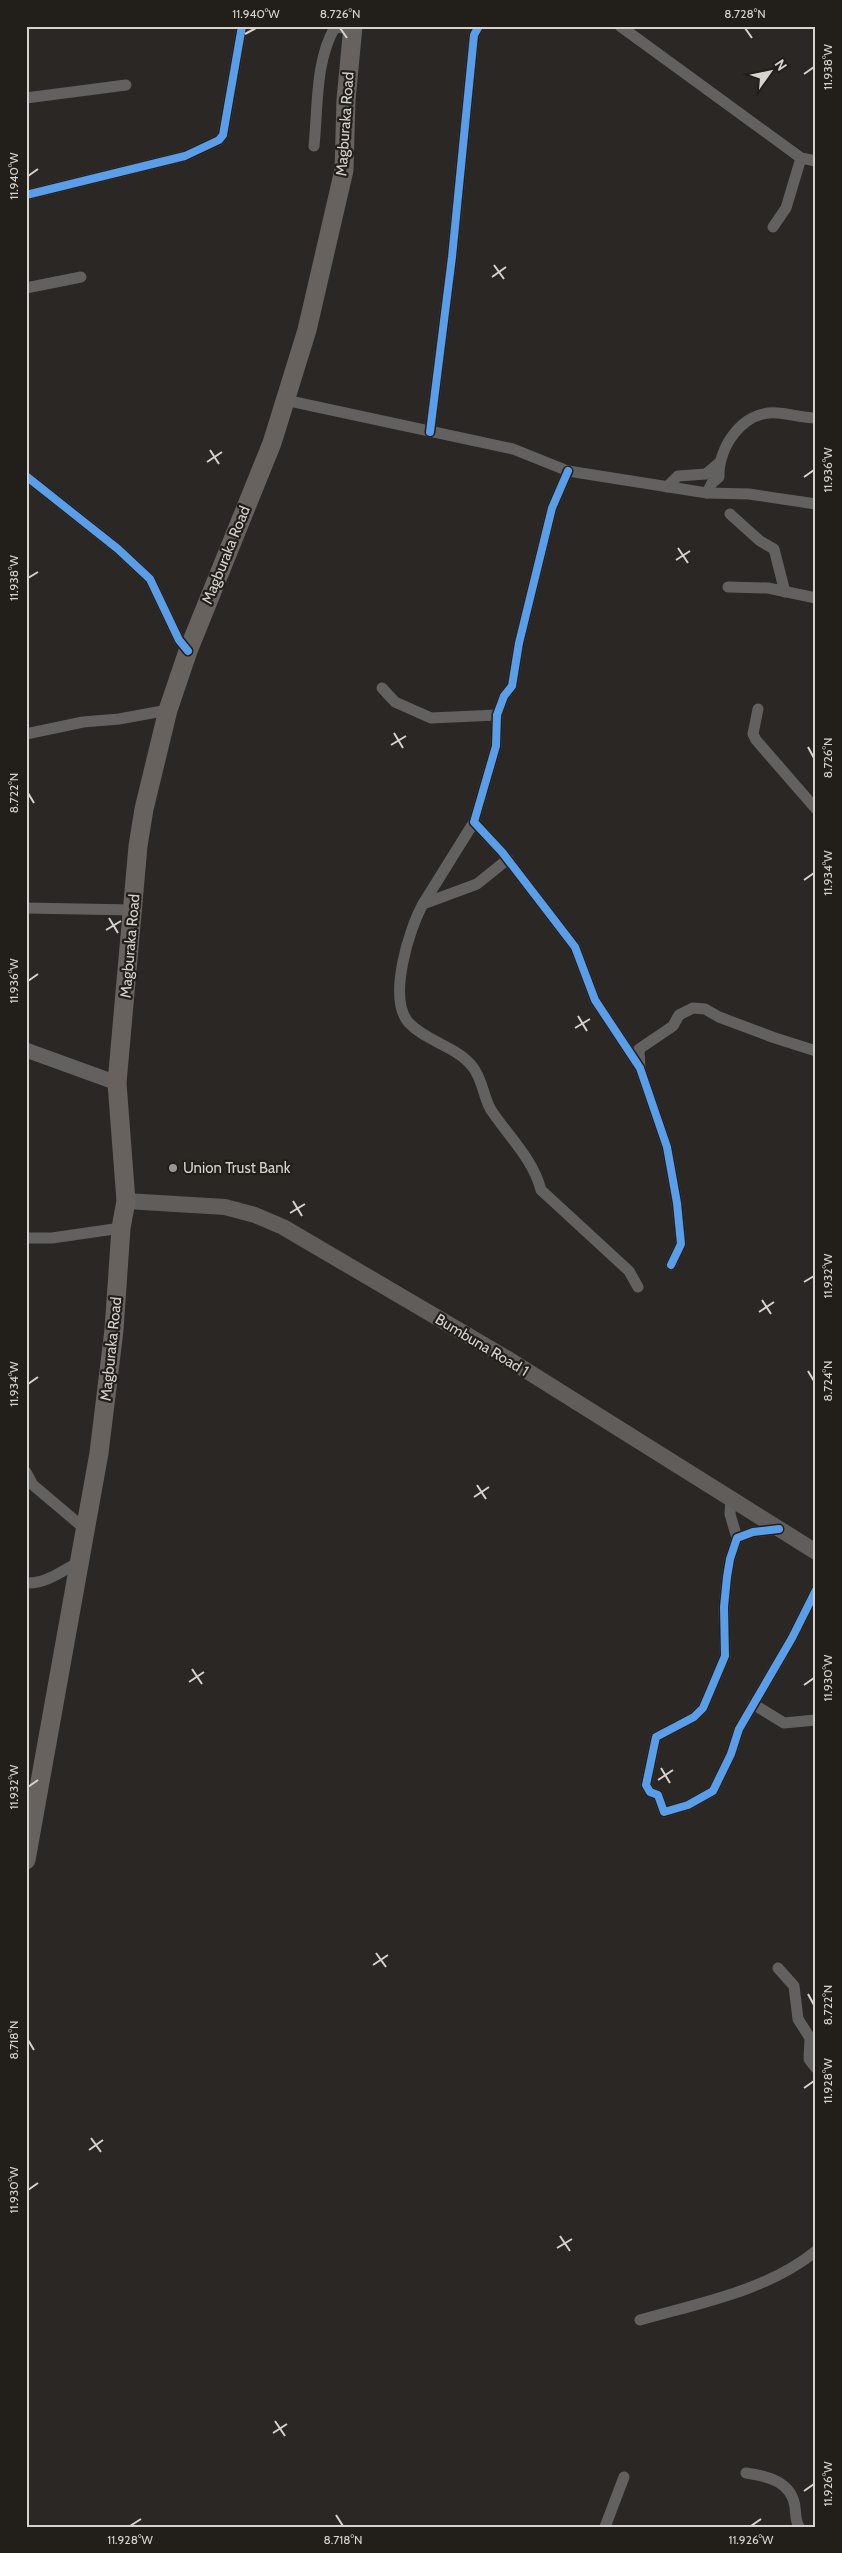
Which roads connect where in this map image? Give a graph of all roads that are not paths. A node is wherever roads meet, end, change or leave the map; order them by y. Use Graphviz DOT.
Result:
graph roads {
  1 [pos="242,26"];
  2 [pos="479,26"];
  3 [pos="620,26"];
  4 [pos="353,28"];
  5 [pos="126,85"];
  6 [pos="26,98"];
  7 [pos="314,146"];
  8 [pos="801,158"];
  9 [pos="816,161"];
  10 [pos="26,195"];
  11 [pos="773,227"];
  12 [pos="81,277"];
  13 [pos="26,288"];
  14 [pos="285,400"];
  15 [pos="816,418"];
  16 [pos="430,432"];
  17 [pos="718,463"];
  18 [pos="568,471"];
  19 [pos="26,476"];
  20 [pos="667,487"];
  21 [pos="707,493"];
  22 [pos="816,504"];
  23 [pos="730,514"];
  24 [pos="728,587"];
  25 [pos="784,592"];
  26 [pos="816,598"];
  27 [pos="188,651"];
  28 [pos="382,688"];
  29 [pos="758,709"];
  30 [pos="168,710"];
  31 [pos="497,715"];
  32 [pos="26,734"];
  33 [pos="816,809"];
  34 [pos="474,822"];
  35 [pos="508,860"];
  36 [pos="423,904"];
  37 [pos="26,908"];
  38 [pos="133,910"];
  39 [pos="621,1040"];
  40 [pos="639,1049"];
  41 [pos="26,1050"];
  42 [pos="816,1051"];
  43 [pos="640,1068"];
  44 [pos="117,1083"];
  45 [pos="126,1201"];
  46 [pos="121,1228"];
  47 [pos="26,1238"];
  48 [pos="671,1265"];
  49 [pos="638,1287"];
  50 [pos="26,1472"];
  51 [pos="731,1500"];
  52 [pos="85,1529"];
  53 [pos="779,1529"];
  54 [pos="737,1538"];
  55 [pos="816,1552"];
  56 [pos="81,1561"];
  57 [pos="26,1583"];
  58 [pos="816,1590"];
  59 [pos="753,1704"];
  60 [pos="816,1720"];
  61 [pos="26,1860"];
  62 [pos="778,1968"];
  63 [pos="816,2068"];
  64 [pos="816,2251"];
  65 [pos="640,2320"];
  66 [pos="746,2473"];
  67 [pos="624,2477"];
  68 [pos="605,2527"];
  69 [pos="799,2527"];
  1 -- 10 [label="street"];
  2 -- 16 [label="street"];
  3 -- 8 [label="street"];
  4 -- 7 [label="street"];
  4 -- 14 [label="main road, Magburaka Road"];
  5 -- 6 [label="street"];
  8 -- 9 [label="street"];
  8 -- 11 [label="street"];
  12 -- 13 [label="street"];
  14 -- 16 [label="street"];
  14 -- 27 [label="main road, Magburaka Road"];
  15 -- 17 [label="street"];
  16 -- 18 [label="street"];
  17 -- 20 [label="street"];
  17 -- 21 [label="street"];
  18 -- 20 [label="street"];
  18 -- 31 [label="street"];
  19 -- 27 [label="street"];
  20 -- 21 [label="street"];
  21 -- 22 [label="street"];
  23 -- 25 [label="street"];
  24 -- 25 [label="street"];
  25 -- 26 [label="street"];
  27 -- 30 [label="main road, Magburaka Road"];
  28 -- 31 [label="street"];
  29 -- 33 [label="street"];
  30 -- 32 [label="street"];
  30 -- 38 [label="main road, Magburaka Road"];
  31 -- 34 [label="street"];
  34 -- 35 [label="street"];
  34 -- 36 [label="street"];
  35 -- 36 [label="street"];
  35 -- 39 [label="street"];
  36 -- 49 [label="street"];
  37 -- 38 [label="street"];
  38 -- 44 [label="main road, Magburaka Road"];
  39 -- 40 [label="street"];
  39 -- 43 [label="street"];
  40 -- 42 [label="street"];
  40 -- 43 [label="street"];
  41 -- 44 [label="street"];
  43 -- 48 [label="street"];
  44 -- 45 [label="main road, Magburaka Road"];
  45 -- 46 [label="main road, Magburaka Road"];
  45 -- 51 [label="main road, Bumbuna Road 1"];
  46 -- 47 [label="street"];
  46 -- 52 [label="main road, Magburaka Road"];
  50 -- 52 [label="street"];
  51 -- 53 [label="main road, Bumbuna Road 1"];
  51 -- 54 [label="street"];
  52 -- 56 [label="main road, Magburaka Road"];
  53 -- 54 [label="street"];
  53 -- 55 [label="main road, Bumbuna Road 1"];
  54 -- 59 [label="street"];
  56 -- 57 [label="street"];
  56 -- 61 [label="main road, Magburaka Road"];
  58 -- 59 [label="street"];
  59 -- 60 [label="street"];
  62 -- 63 [label="street"];
  64 -- 65 [label="street"];
  66 -- 69 [label="street"];
  67 -- 68 [label="street"];
}
